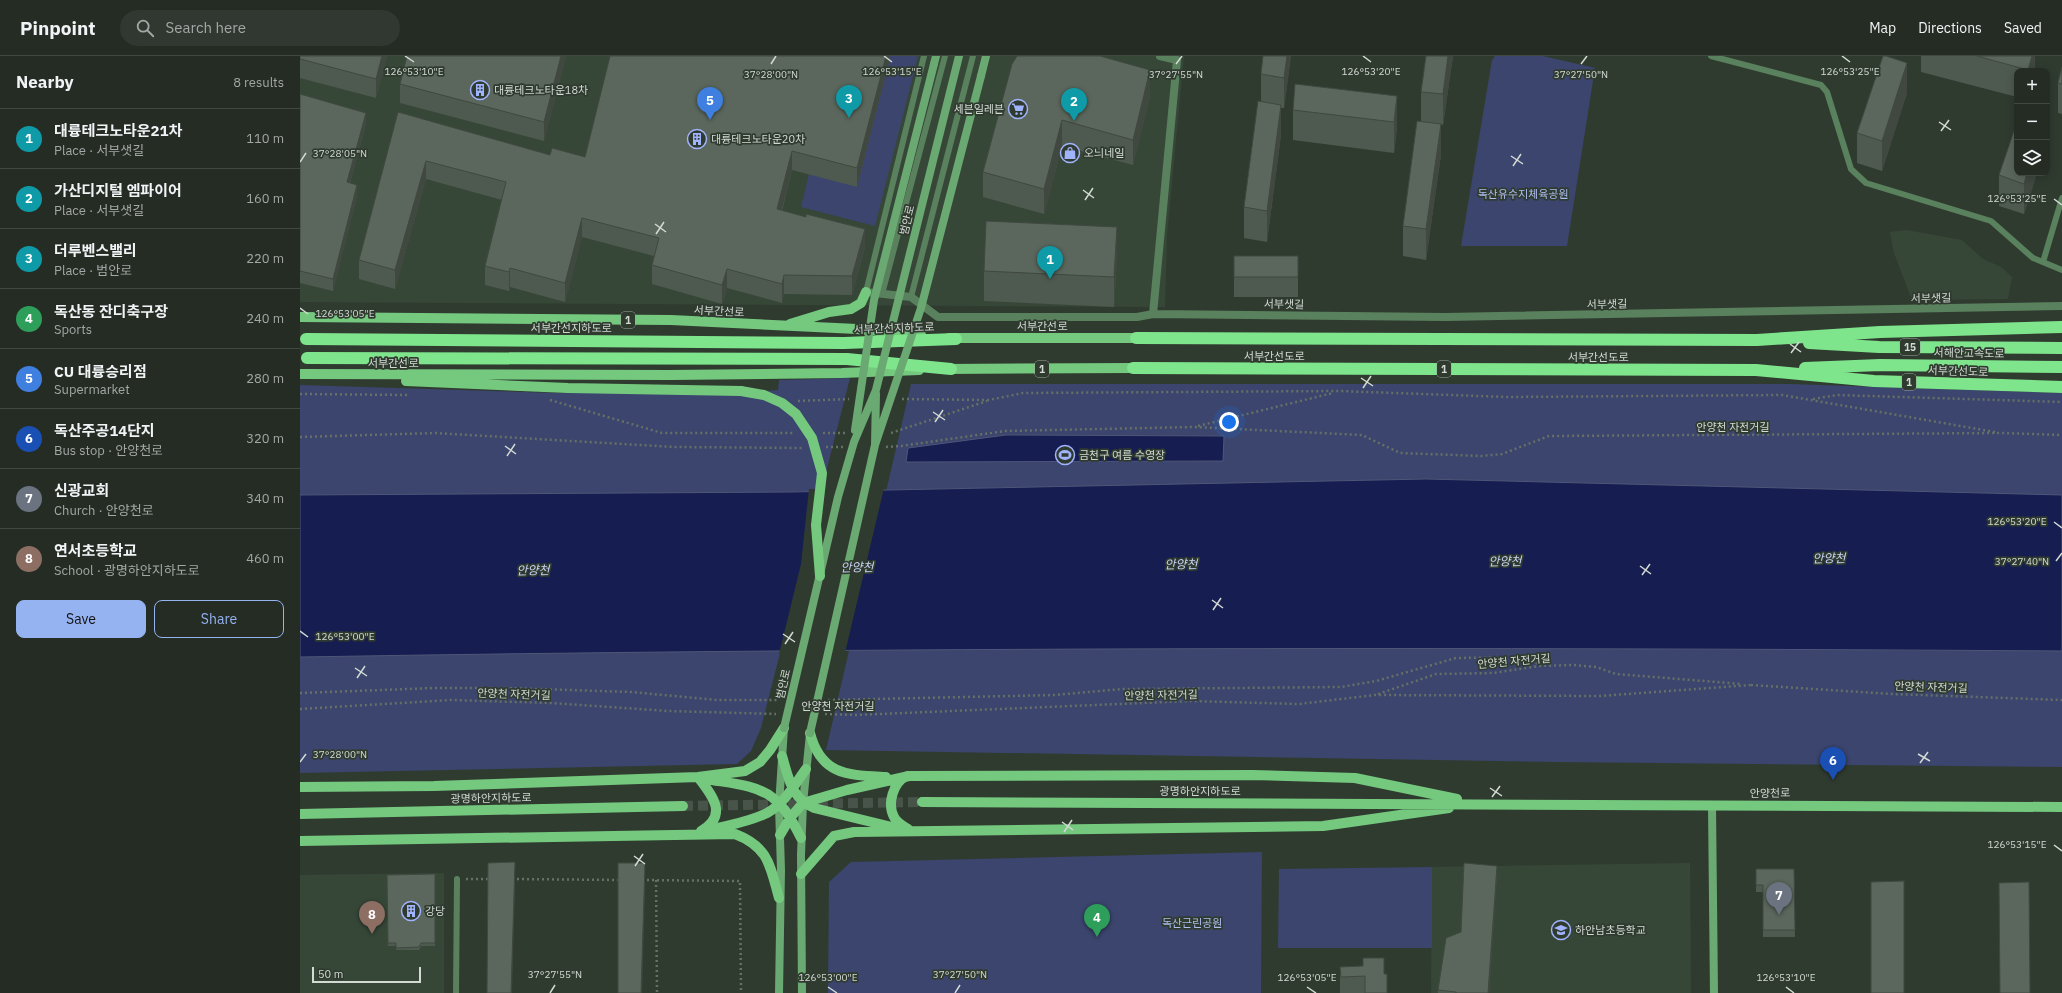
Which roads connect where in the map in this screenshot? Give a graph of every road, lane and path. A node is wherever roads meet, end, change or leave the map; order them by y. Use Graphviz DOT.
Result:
graph roads {
  1 [pos="924,56"];
  2 [pos="945,56"];
  3 [pos="958,56"];
  4 [pos="973,56"];
  5 [pos="986,56"];
  6 [pos="1160,56"];
  7 [pos="1711,56"];
  8 [pos="935,60"];
  9 [pos="2062,198"];
  10 [pos="2043,262"];
  11 [pos="2062,270"];
  12 [pos="866,292"];
  13 [pos="882,294"];
  14 [pos="911,298"];
  15 [pos="2062,306"];
  16 [pos="1153,314"];
  17 [pos="300,317"];
  18 [pos="783,327"];
  19 [pos="2062,327"];
  20 [pos="1136,338"];
  21 [pos="306,339"];
  22 [pos="956,339"];
  23 [pos="1758,340"];
  24 [pos="2062,348"];
  25 [pos="307,358"];
  26 [pos="2062,367"];
  27 [pos="1133,368"];
  28 [pos="951,369"];
  29 [pos="1756,370"];
  30 [pos="300,374"];
  31 [pos="336,374"];
  32 [pos="2062,387"];
  33 [pos="876,390"];
  34 [pos="1338,391"];
  35 [pos="300,394"];
  36 [pos="411,395"];
  37 [pos="543,398"];
  38 [pos="857,399"];
  39 [pos="897,399"];
  40 [pos="989,400"];
  41 [pos="1811,400"];
  42 [pos="795,402"];
  43 [pos="2062,402"];
  44 [pos="1194,427"];
  45 [pos="796,433"];
  46 [pos="819,433"];
  47 [pos="851,433"];
  48 [pos="890,433"];
  49 [pos="2001,433"];
  50 [pos="2062,435"];
  51 [pos="854,442"];
  52 [pos="875,445"];
  53 [pos="1407,454"];
  54 [pos="820,576"];
  55 [pos="1539,666"];
  56 [pos="1751,685"];
  57 [pos="300,693"];
  58 [pos="1375,695"];
  59 [pos="780,700"];
  60 [pos="827,700"];
  61 [pos="2062,700"];
  62 [pos="300,709"];
  63 [pos="777,714"];
  64 [pos="824,714"];
  65 [pos="784,728"];
  66 [pos="810,733"];
  67 [pos="782,756"];
  68 [pos="806,769"];
  69 [pos="909,776"];
  70 [pos="698,777"];
  71 [pos="896,778"];
  72 [pos="300,787"];
  73 [pos="793,788"];
  74 [pos="922,802"];
  75 [pos="779,803"];
  76 [pos="803,803"];
  77 [pos="1478,804"];
  78 [pos="683,806"];
  79 [pos="1712,806"];
  80 [pos="2062,807"];
  81 [pos="300,814"];
  82 [pos="790,818"];
  83 [pos="914,832"];
  84 [pos="696,834"];
  85 [pos="780,835"];
  86 [pos="802,838"];
  87 [pos="300,841"];
  88 [pos="801,874"];
  89 [pos="457,879"];
  90 [pos="497,879"];
  91 [pos="505,879"];
  92 [pos="624,880"];
  93 [pos="640,880"];
  94 [pos="656,880"];
  95 [pos="779,898"];
  96 [pos="456,993"];
  97 [pos="657,993"];
  98 [pos="741,993"];
  99 [pos="779,993"];
  100 [pos="802,993"];
  101 [pos="1714,993"];
  1 -- 12 [label="lane"];
  2 -- 13 [label="lane"];
  3 -- 33 [label="main road, 범안로, bridge"];
  4 -- 14 [label="lane"];
  5 -- 52 [label="main road, bridge"];
  6 -- 16 [label="street"];
  7 -- 10 [label="lane"];
  8 -- 51 [label="main road, bridge"];
  9 -- 10 [label="lane"];
  10 -- 11 [label="lane"];
  12 -- 13 [label="street, 서부샛길"];
  12 -- 18 [label="main road"];
  13 -- 14 [label="street, 서부샛길"];
  14 -- 16 [label="street, 서부샛길"];
  15 -- 16 [label="street, 서부샛길"];
  17 -- 18 [label="main road, 서부간선로 / 1"];
  18 -- 22 [label="main road, 서부간선로 / 1"];
  19 -- 23 [label="highway, 서부간선도로 / 1"];
  20 -- 22 [label="main road, 서부간선로 / 1"];
  20 -- 23 [label="highway, 서부간선도로 / 1"];
  21 -- 22 [label="highway, 서부간선지하도로"];
  23 -- 24 [label="highway, 서해안고속도로 / 15"];
  25 -- 28 [label="highway"];
  26 -- 29 [label="highway, 서해안고속도로 / 15"];
  27 -- 28 [label="main road, 서부간선로 / 1"];
  27 -- 29 [label="highway, 서부간선도로 / 1"];
  28 -- 31 [label="main road, 서부간선로 / 1"];
  29 -- 32 [label="highway, 서부간선도로 / 1"];
  30 -- 31 [label="main road, 서부간선로 / 1"];
  31 -- 54 [label="main road, bridge"];
  33 -- 51 [label="main road, 범안로, bridge"];
  33 -- 52 [label="main road, 범안로, bridge"];
  34 -- 40 [label="path"];
  34 -- 41 [label="path"];
  34 -- 44 [label="path"];
  35 -- 36 [label="path"];
  37 -- 45 [label="path"];
  38 -- 42 [label="path"];
  39 -- 40 [label="path"];
  40 -- 48 [label="path"];
  41 -- 43 [label="path"];
  41 -- 49 [label="path"];
  46 -- 47 [label="path"];
  49 -- 50 [label="path, 안양천 자전거길"];
  49 -- 53 [label="path, 안양천 자전거길"];
  51 -- 54 [label="main road, 범안로, bridge"];
  52 -- 66 [label="main road, 범안로, bridge"];
  54 -- 65 [label="main road, 범안로, bridge"];
  55 -- 56 [label="path, 안양천 자전거길"];
  55 -- 58 [label="path, 안양천 자전거길"];
  55 -- 60 [label="path"];
  56 -- 58 [label="path, 안양천 자전거길"];
  56 -- 61 [label="path, 안양천 자전거길"];
  57 -- 59 [label="path"];
  58 -- 64 [label="path, 안양천 자전거길"];
  62 -- 63 [label="path, 안양천 자전거길"];
  65 -- 67 [label="main road, 범안로"];
  65 -- 70 [label="main road"];
  66 -- 68 [label="main road, 범안로"];
  66 -- 71 [label="main road"];
  67 -- 73 [label="main road"];
  67 -- 75 [label="main road, 범안로"];
  68 -- 73 [label="main road"];
  68 -- 76 [label="main road, 범안로"];
  69 -- 71 [label="main road"];
  69 -- 77 [label="main road"];
  69 -- 83 [label="main road"];
  70 -- 72 [label="main road"];
  70 -- 75 [label="main road"];
  70 -- 84 [label="main road"];
  71 -- 76 [label="main road"];
  73 -- 75 [label="main road"];
  73 -- 76 [label="main road"];
  74 -- 77 [label="main road, 광명하안지하도로"];
  75 -- 82 [label="main road"];
  75 -- 84 [label="main road"];
  75 -- 85 [label="main road, 범안로"];
  76 -- 82 [label="main road"];
  76 -- 83 [label="main road"];
  76 -- 86 [label="main road, 범안로"];
  77 -- 79 [label="main road, 안양천로"];
  77 -- 83 [label="main road"];
  78 -- 81 [label="main road, 광명하안지하도로"];
  79 -- 80 [label="main road, 안양천로"];
  79 -- 101 [label="main road"];
  82 -- 85 [label="main road"];
  82 -- 86 [label="main road"];
  83 -- 88 [label="main road"];
  84 -- 87 [label="main road"];
  84 -- 95 [label="main road"];
  85 -- 95 [label="main road, 범안로"];
  86 -- 88 [label="main road, 범안로"];
  88 -- 100 [label="main road, 범안로"];
  89 -- 90 [label="path"];
  89 -- 96 [label="lane"];
  91 -- 92 [label="path"];
  93 -- 94 [label="path"];
  94 -- 97 [label="path"];
  94 -- 98 [label="path"];
  95 -- 99 [label="main road, 범안로"];
}
